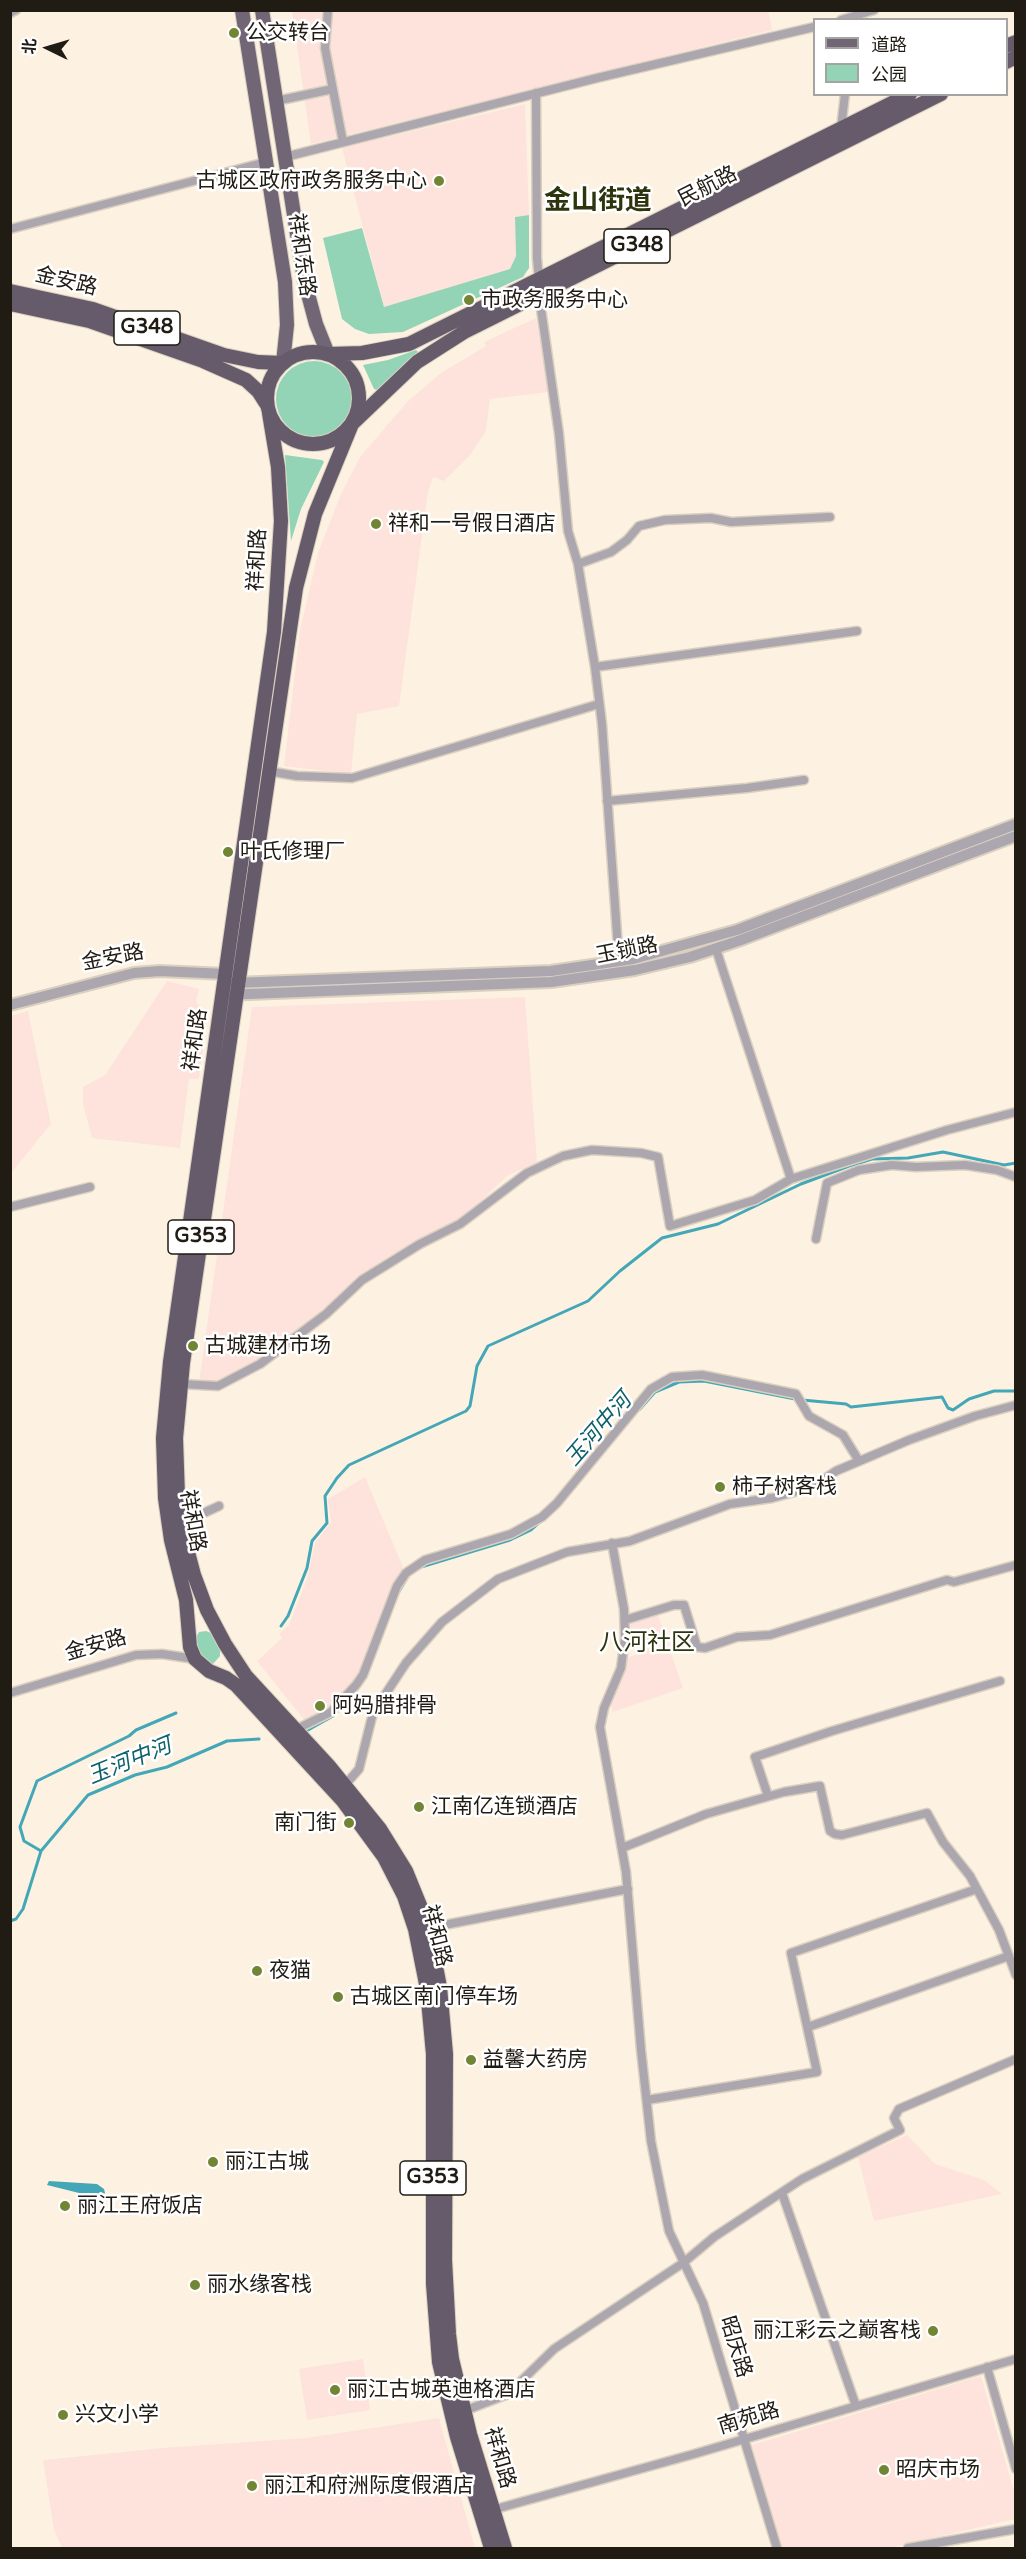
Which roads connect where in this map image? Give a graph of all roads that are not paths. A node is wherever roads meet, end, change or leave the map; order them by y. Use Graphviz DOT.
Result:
graph roads {
  1 [pos="16,10"];
  2 [pos="242,10"];
  3 [pos="262,10"];
  4 [pos="328,10"];
  5 [pos="874,10"];
  6 [pos="10,14"];
  7 [pos="851,15"];
  8 [pos="813,27"];
  9 [pos="333,89"];
  10 [pos="536,93"];
  11 [pos="845,96"];
  12 [pos="906,96"];
  13 [pos="937,96"];
  14 [pos="276,101"];
  15 [pos="841,129"];
  16 [pos="343,142"];
  17 [pos="285,157"];
  18 [pos="266,162"];
  19 [pos="10,228"];
  20 [pos="539,280"];
  21 [pos="10,291"];
  22 [pos="539,295"];
  23 [pos="10,304"];
  24 [pos="328,354"];
  25 [pos="283,363"];
  26 [pos="268,409"];
  27 [pos="352,424"];
  28 [pos="830,517"];
  29 [pos="578,564"];
  30 [pos="857,631"];
  31 [pos="595,667"];
  32 [pos="599,704"];
  33 [pos="268,771"];
  34 [pos="804,780"];
  35 [pos="607,801"];
  36 [pos="1016,824"];
  37 [pos="1016,836"];
  38 [pos="716,949"];
  39 [pos="619,962"];
  40 [pos="230,986"];
  41 [pos="10,1005"];
  42 [pos="1016,1112"];
  43 [pos="1016,1177"];
  44 [pos="791,1179"];
  45 [pos="90,1187"];
  46 [pos="10,1207"];
  47 [pos="816,1239"];
  48 [pos="181,1384"];
  49 [pos="1016,1405"];
  50 [pos="859,1461"];
  51 [pos="219,1506"];
  52 [pos="182,1523"];
  53 [pos="612,1543"];
  54 [pos="1016,1565"];
  55 [pos="626,1620"];
  56 [pos="213,1621"];
  57 [pos="189,1631"];
  58 [pos="231,1655"];
  59 [pos="195,1659"];
  60 [pos="216,1673"];
  61 [pos="1000,1681"];
  62 [pos="10,1693"];
  63 [pos="295,1730"];
  64 [pos="345,1785"];
  65 [pos="768,1796"];
  66 [pos="622,1848"];
  67 [pos="628,1889"];
  68 [pos="977,1889"];
  69 [pos="429,1928"];
  70 [pos="1012,1961"];
  71 [pos="1016,1975"];
  72 [pos="808,2027"];
  73 [pos="1016,2059"];
  74 [pos="647,2100"];
  75 [pos="782,2193"];
  76 [pos="683,2263"];
  77 [pos="1016,2359"];
  78 [pos="987,2367"];
  79 [pos="856,2406"];
  80 [pos="464,2411"];
  81 [pos="744,2439"];
  82 [pos="1016,2469"];
  83 [pos="492,2510"];
  84 [pos="1016,2529"];
  85 [pos="491,2548"];
  86 [pos="505,2548"];
  87 [pos="777,2548"];
  88 [pos="908,2548"];
  1 -- 6 [label="street"];
  2 -- 18 [label="main road, 祥和东路"];
  3 -- 14 [label="main road, 祥和东路"];
  4 -- 9 [label="street"];
  5 -- 7 [label="street"];
  8 -- 10 [label="street"];
  9 -- 14 [label="street"];
  9 -- 16 [label="street"];
  10 -- 16 [label="street"];
  10 -- 20 [label="street"];
  11 -- 15 [label="street"];
  12 -- 15 [label="highway, 民航路 / G348"];
  13 -- 22 [label="highway, 民航路 / G348"];
  14 -- 17 [label="main road, 祥和东路"];
  15 -- 20 [label="highway, 民航路 / G348"];
  16 -- 17 [label="street"];
  17 -- 24 [label="main road, 祥和东路"];
  18 -- 19 [label="street"];
  18 -- 25 [label="main road, 祥和东路"];
  20 -- 24 [label="highway, 民航路 / G348"];
  21 -- 25 [label="highway, 金安路 / G348"];
  22 -- 27 [label="highway, 民航路 / G348"];
  22 -- 29 [label="street"];
  23 -- 26 [label="highway, 金安路 / G348"];
  24 -- 25 [label="highway, G348"];
  24 -- 27 [label="highway"];
  25 -- 26 [label="highway"];
  26 -- 27 [label="highway, G348"];
  26 -- 40 [label="highway, 祥和路 / G353"];
  27 -- 33 [label="highway, 祥和路 / G353"];
  28 -- 29 [label="street"];
  29 -- 31 [label="street"];
  30 -- 31 [label="street"];
  31 -- 32 [label="street"];
  32 -- 33 [label="street"];
  32 -- 35 [label="street"];
  33 -- 40 [label="highway, 祥和路 / G353"];
  34 -- 35 [label="street"];
  35 -- 39 [label="street"];
  36 -- 39 [label="street, 玉锁路"];
  37 -- 38 [label="street, 玉锁路"];
  38 -- 40 [label="street, 玉锁路"];
  38 -- 44 [label="street"];
  39 -- 40 [label="street, 玉锁路"];
  40 -- 41 [label="street, 金安路"];
  40 -- 48 [label="highway, 祥和路 / G353"];
  40 -- 57 [label="highway, 祥和路 / G353"];
  42 -- 44 [label="street"];
  43 -- 47 [label="street"];
  44 -- 48 [label="street"];
  45 -- 46 [label="street"];
  48 -- 52 [label="highway, 祥和路 / G353"];
  49 -- 50 [label="street"];
  50 -- 53 [label="street"];
  50 -- 63 [label="street"];
  51 -- 52 [label="street"];
  52 -- 56 [label="highway, 祥和路 / G353"];
  53 -- 55 [label="street, 昭庆路"];
  53 -- 64 [label="street"];
  54 -- 55 [label="street"];
  55 -- 66 [label="street, 昭庆路"];
  56 -- 57 [label="highway"];
  56 -- 58 [label="highway, 祥和路 / G353"];
  57 -- 59 [label="highway, 祥和路 / G353"];
  58 -- 60 [label="highway"];
  58 -- 63 [label="highway, 祥和路 / G353"];
  59 -- 60 [label="highway, 祥和路 / G353"];
  59 -- 62 [label="street, 金安路"];
  60 -- 85 [label="highway, 祥和路 / G353"];
  61 -- 65 [label="street"];
  63 -- 64 [label="highway, 祥和路 / G353"];
  64 -- 69 [label="highway, 祥和路 / G353"];
  65 -- 66 [label="street"];
  65 -- 68 [label="street"];
  66 -- 67 [label="street, 昭庆路"];
  67 -- 69 [label="street"];
  67 -- 74 [label="street, 昭庆路"];
  68 -- 70 [label="street"];
  68 -- 72 [label="street"];
  69 -- 80 [label="highway, 祥和路 / G353"];
  70 -- 71 [label="street"];
  70 -- 72 [label="street"];
  72 -- 74 [label="street"];
  73 -- 75 [label="street"];
  74 -- 76 [label="street, 昭庆路"];
  75 -- 76 [label="street"];
  75 -- 79 [label="street"];
  76 -- 80 [label="street"];
  76 -- 81 [label="street, 昭庆路"];
  77 -- 78 [label="street, 南苑路"];
  78 -- 79 [label="street, 南苑路"];
  78 -- 82 [label="street"];
  79 -- 81 [label="street, 南苑路"];
  80 -- 83 [label="highway, 祥和路 / G353"];
  81 -- 83 [label="street, 南苑路"];
  81 -- 87 [label="street, 昭庆路"];
  83 -- 86 [label="highway, 祥和路 / G353"];
  84 -- 88 [label="street"];
}
